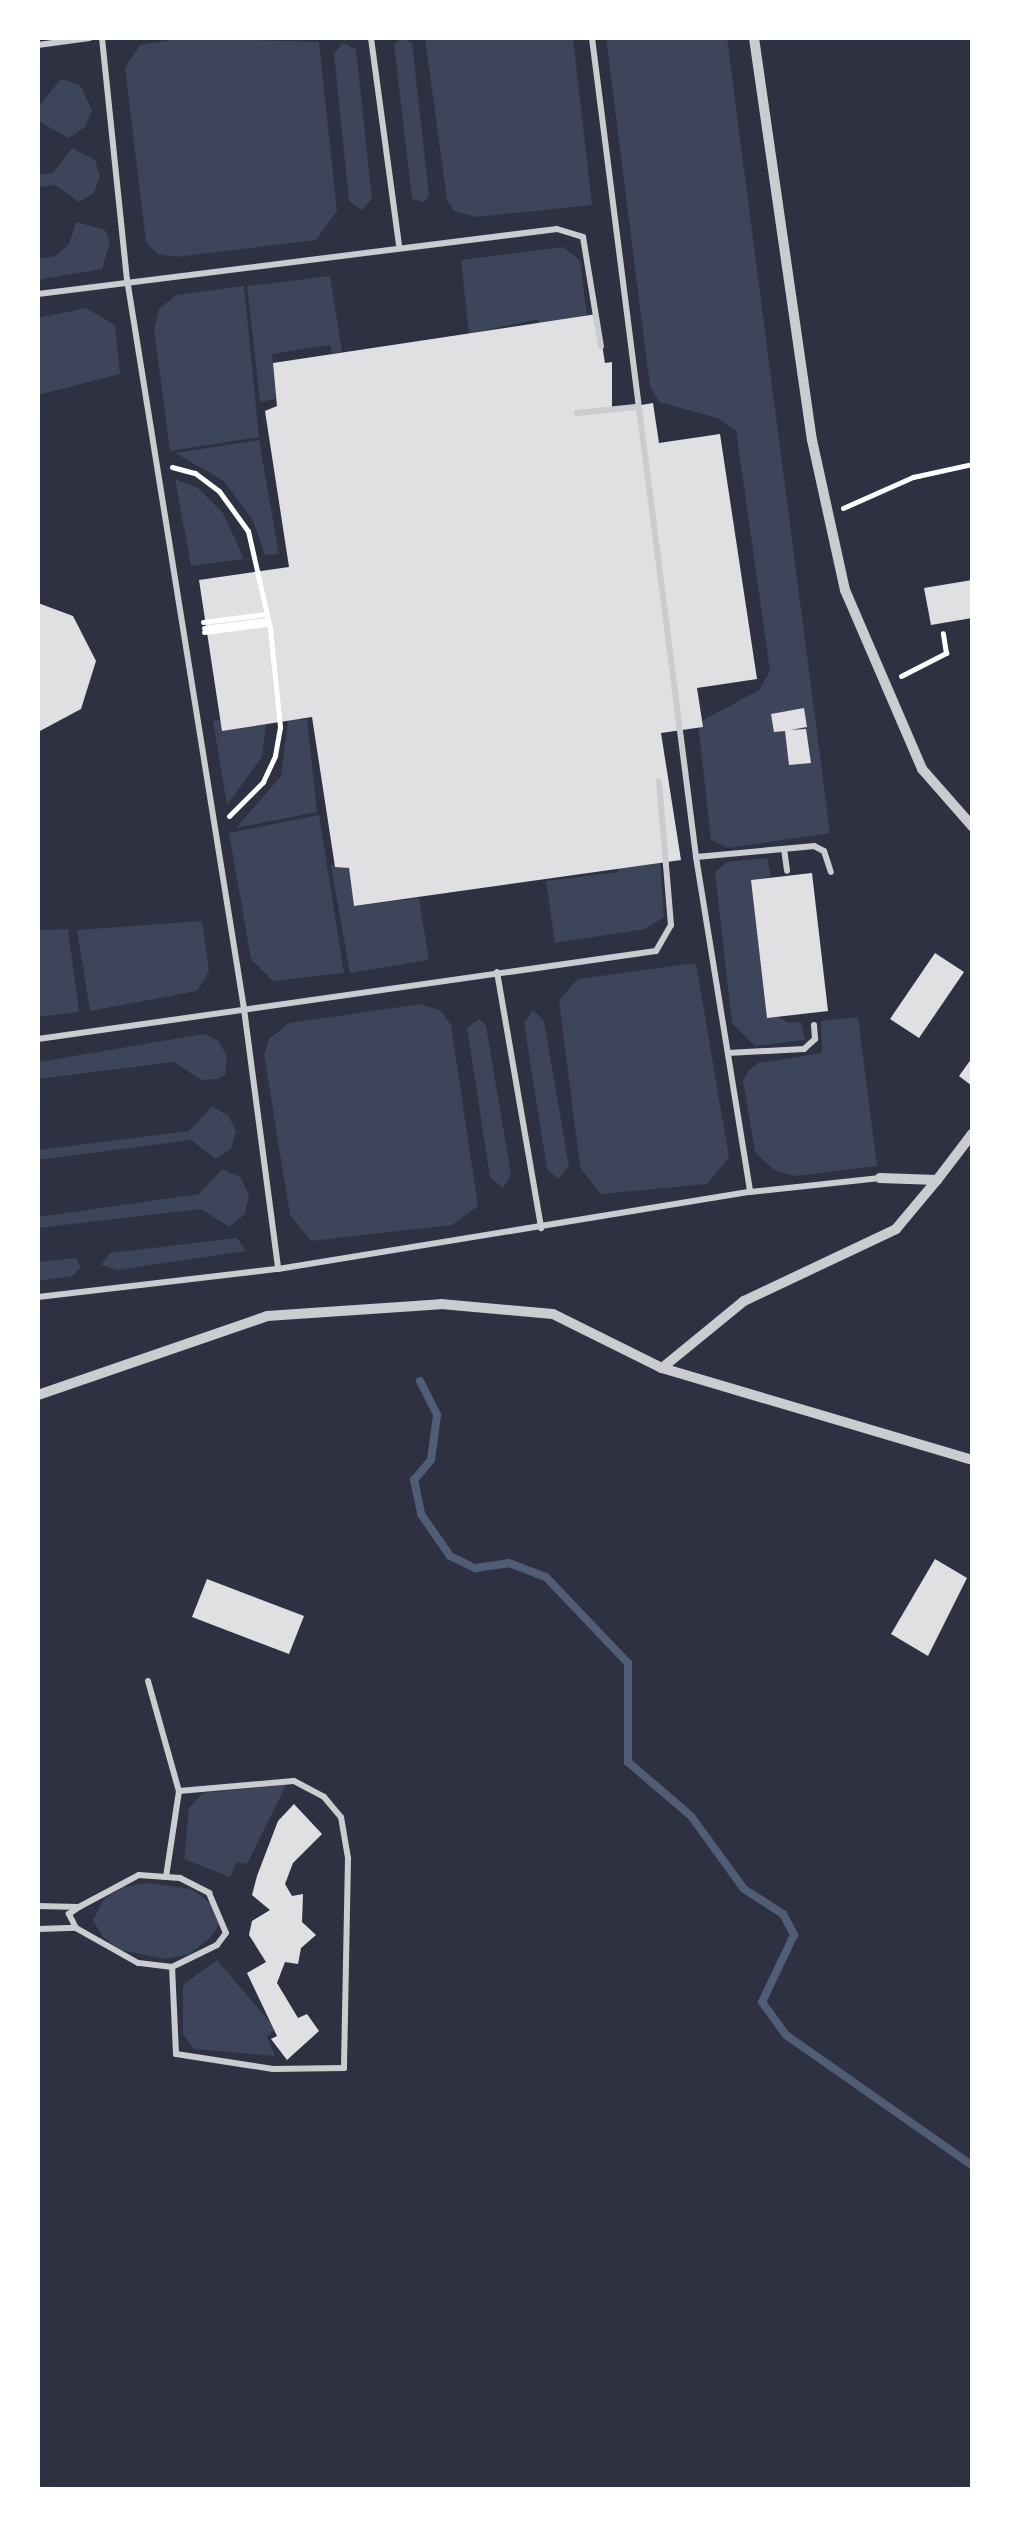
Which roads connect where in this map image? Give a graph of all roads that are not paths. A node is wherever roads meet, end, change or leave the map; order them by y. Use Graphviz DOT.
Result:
graph roads {
  1 [pos="90,38"];
  2 [pos="102,38"];
  3 [pos="371,38"];
  4 [pos="592,38"];
  5 [pos="754,38"];
  6 [pos="38,45"];
  7 [pos="399,245"];
  8 [pos="127,280"];
  9 [pos="38,294"];
  10 [pos="600,347"];
  11 [pos="636,407"];
  12 [pos="576,414"];
  13 [pos="658,781"];
  14 [pos="972,826"];
  15 [pos="784,849"];
  16 [pos="696,857"];
  17 [pos="787,871"];
  18 [pos="830,872"];
  19 [pos="496,972"];
  20 [pos="244,1009"];
  21 [pos="814,1025"];
  22 [pos="38,1040"];
  23 [pos="728,1053"];
  24 [pos="972,1134"];
  25 [pos="880,1178"];
  26 [pos="938,1180"];
  27 [pos="750,1192"];
  28 [pos="541,1228"];
  29 [pos="278,1269"];
  30 [pos="38,1297"];
  31 [pos="662,1368"];
  32 [pos="38,1395"];
  33 [pos="972,1460"];
  34 [pos="148,1681"];
  35 [pos="179,1791"];
  36 [pos="166,1877"];
  37 [pos="38,1906"];
  38 [pos="79,1906"];
  39 [pos="76,1928"];
  40 [pos="38,1930"];
  41 [pos="172,1968"];
  1 -- 6 [label="lane"];
  2 -- 8 [label="lane"];
  3 -- 7 [label="lane"];
  4 -- 11 [label="lane"];
  5 -- 14 [label="street"];
  7 -- 8 [label="lane"];
  7 -- 10 [label="lane"];
  8 -- 9 [label="lane"];
  8 -- 20 [label="lane"];
  11 -- 12 [label="lane"];
  11 -- 16 [label="lane"];
  13 -- 19 [label="lane"];
  15 -- 16 [label="lane"];
  15 -- 17 [label="lane"];
  15 -- 18 [label="lane"];
  16 -- 23 [label="lane"];
  19 -- 20 [label="lane"];
  19 -- 28 [label="lane"];
  20 -- 22 [label="lane"];
  20 -- 29 [label="lane"];
  21 -- 23 [label="lane"];
  23 -- 27 [label="lane"];
  24 -- 26 [label="street"];
  25 -- 26 [label="street"];
  25 -- 27 [label="lane"];
  26 -- 31 [label="street"];
  27 -- 28 [label="lane"];
  28 -- 29 [label="lane"];
  29 -- 30 [label="lane"];
  31 -- 32 [label="street"];
  31 -- 33 [label="street"];
  34 -- 35 [label="lane"];
  35 -- 36 [label="lane"];
  35 -- 41 [label="lane"];
  36 -- 38 [label="lane"];
  36 -- 41 [label="lane"];
  37 -- 38 [label="lane"];
  38 -- 39 [label="lane"];
  39 -- 40 [label="lane"];
  39 -- 41 [label="lane"];
}
